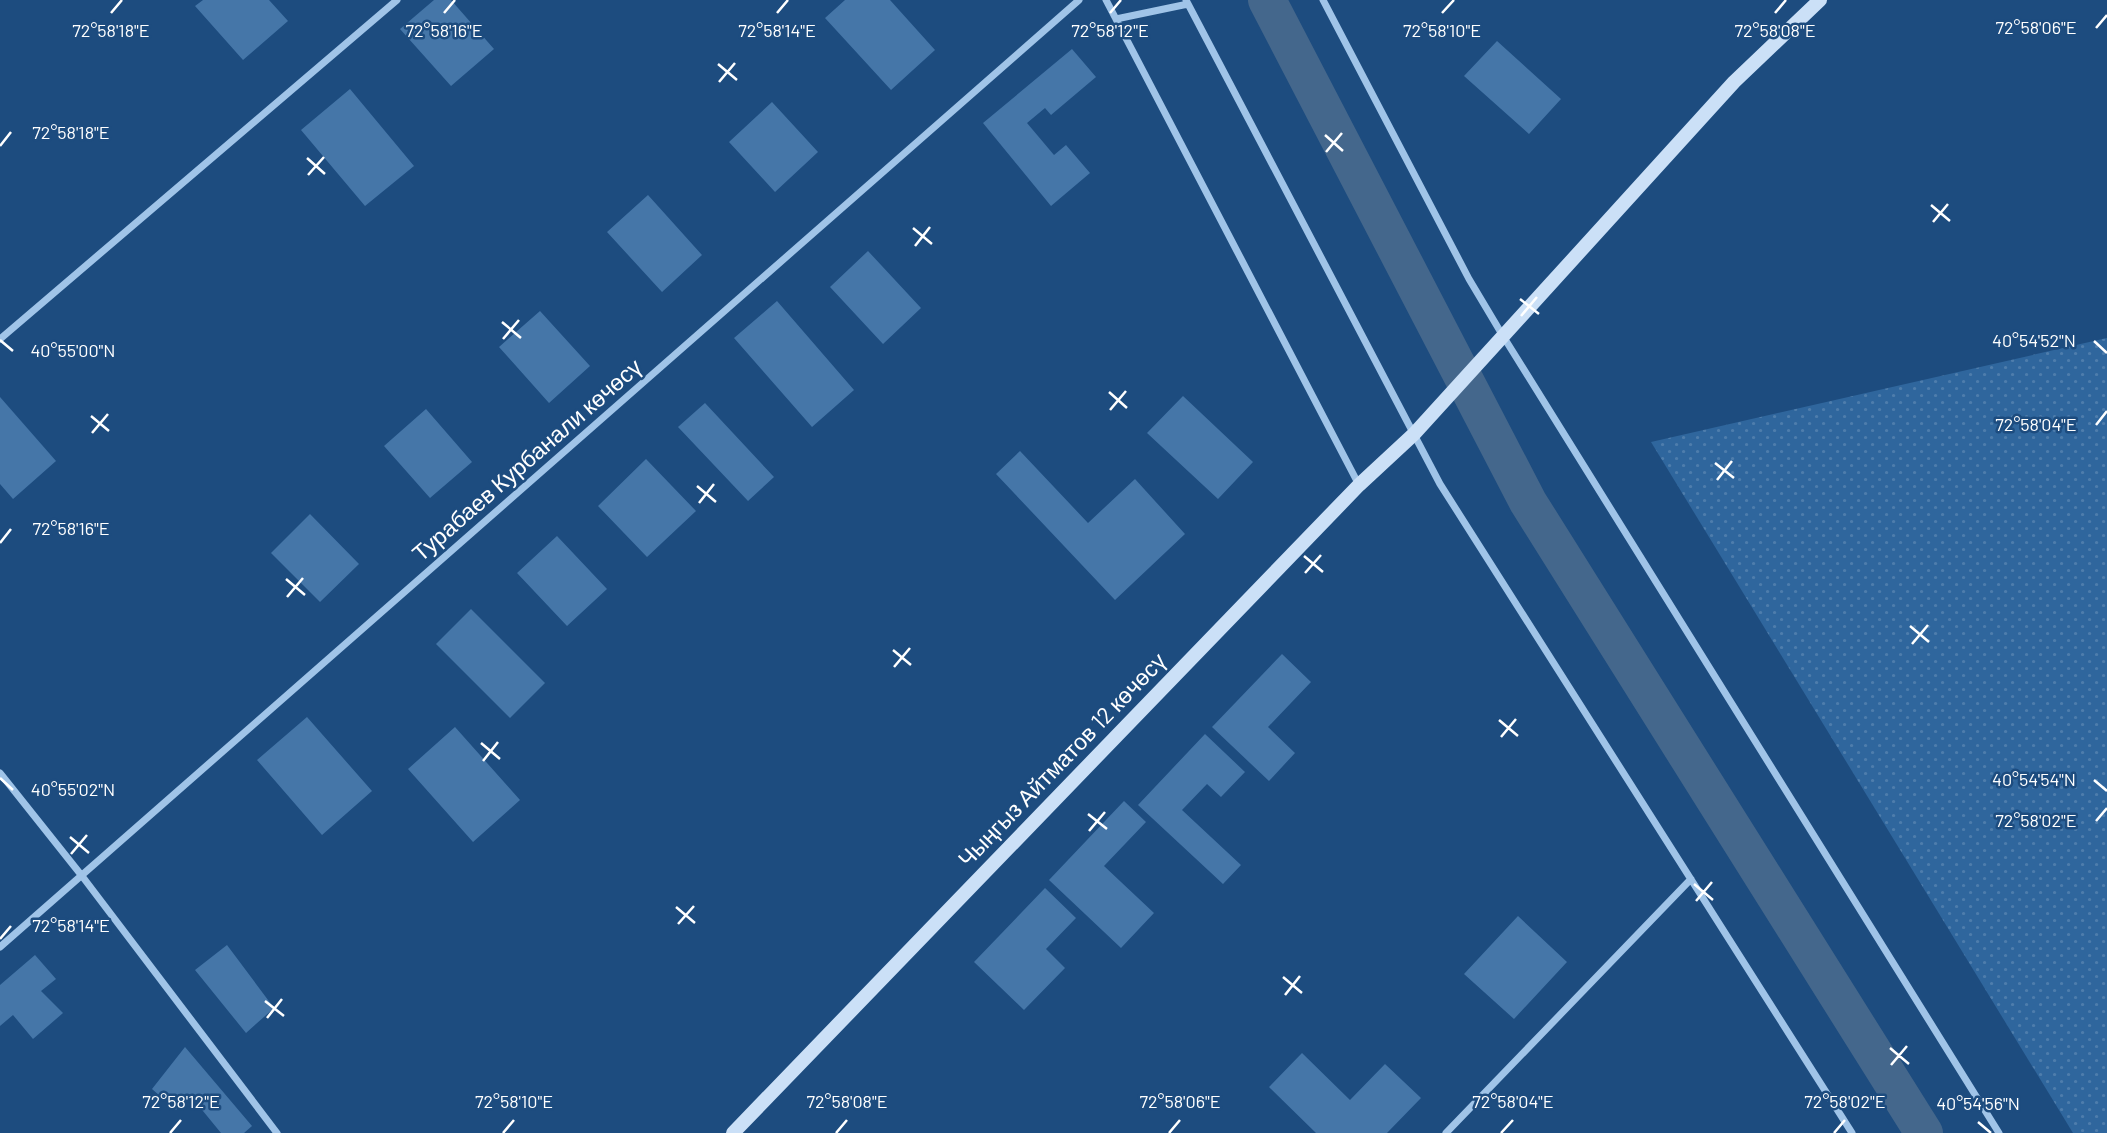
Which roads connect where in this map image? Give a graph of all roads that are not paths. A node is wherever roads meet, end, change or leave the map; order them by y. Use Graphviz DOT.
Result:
graph roads {
  1 [pos="397,0"];
  2 [pos="1079,0"];
  3 [pos="1106,0"];
  4 [pos="1323,0"];
  5 [pos="1820,0"];
  6 [pos="1187,2"];
  7 [pos="1116,19"];
  8 [pos="1503,336"];
  9 [pos="0,340"];
  10 [pos="1414,434"];
  11 [pos="1359,485"];
  12 [pos="0,773"];
  13 [pos="82,876"];
  14 [pos="1691,879"];
  15 [pos="0,947"];
  16 [pos="277,1133"];
  17 [pos="733,1133"];
  18 [pos="1447,1133"];
  19 [pos="1853,1133"];
  20 [pos="1999,1133"];
  1 -- 9 [label="street"];
  2 -- 13 [label="street, Турабаев Курбанали көчөсү"];
  3 -- 7 [label="street"];
  4 -- 8 [label="street"];
  5 -- 8 [label="main road, Чыңгыз Айтматов 12 көчөсү"];
  6 -- 7 [label="street"];
  6 -- 10 [label="street"];
  7 -- 11 [label="street"];
  8 -- 10 [label="main road, Чыңгыз Айтматов 12 көчөсү"];
  8 -- 20 [label="street"];
  10 -- 11 [label="main road, Чыңгыз Айтматов 12 көчөсү"];
  10 -- 14 [label="street"];
  11 -- 17 [label="main road, Чыңгыз Айтматов 12 көчөсү"];
  12 -- 13 [label="street"];
  13 -- 15 [label="street, Турабаев Курбанали көчөсү"];
  13 -- 16 [label="street"];
  14 -- 18 [label="street"];
  14 -- 19 [label="street"];
}
